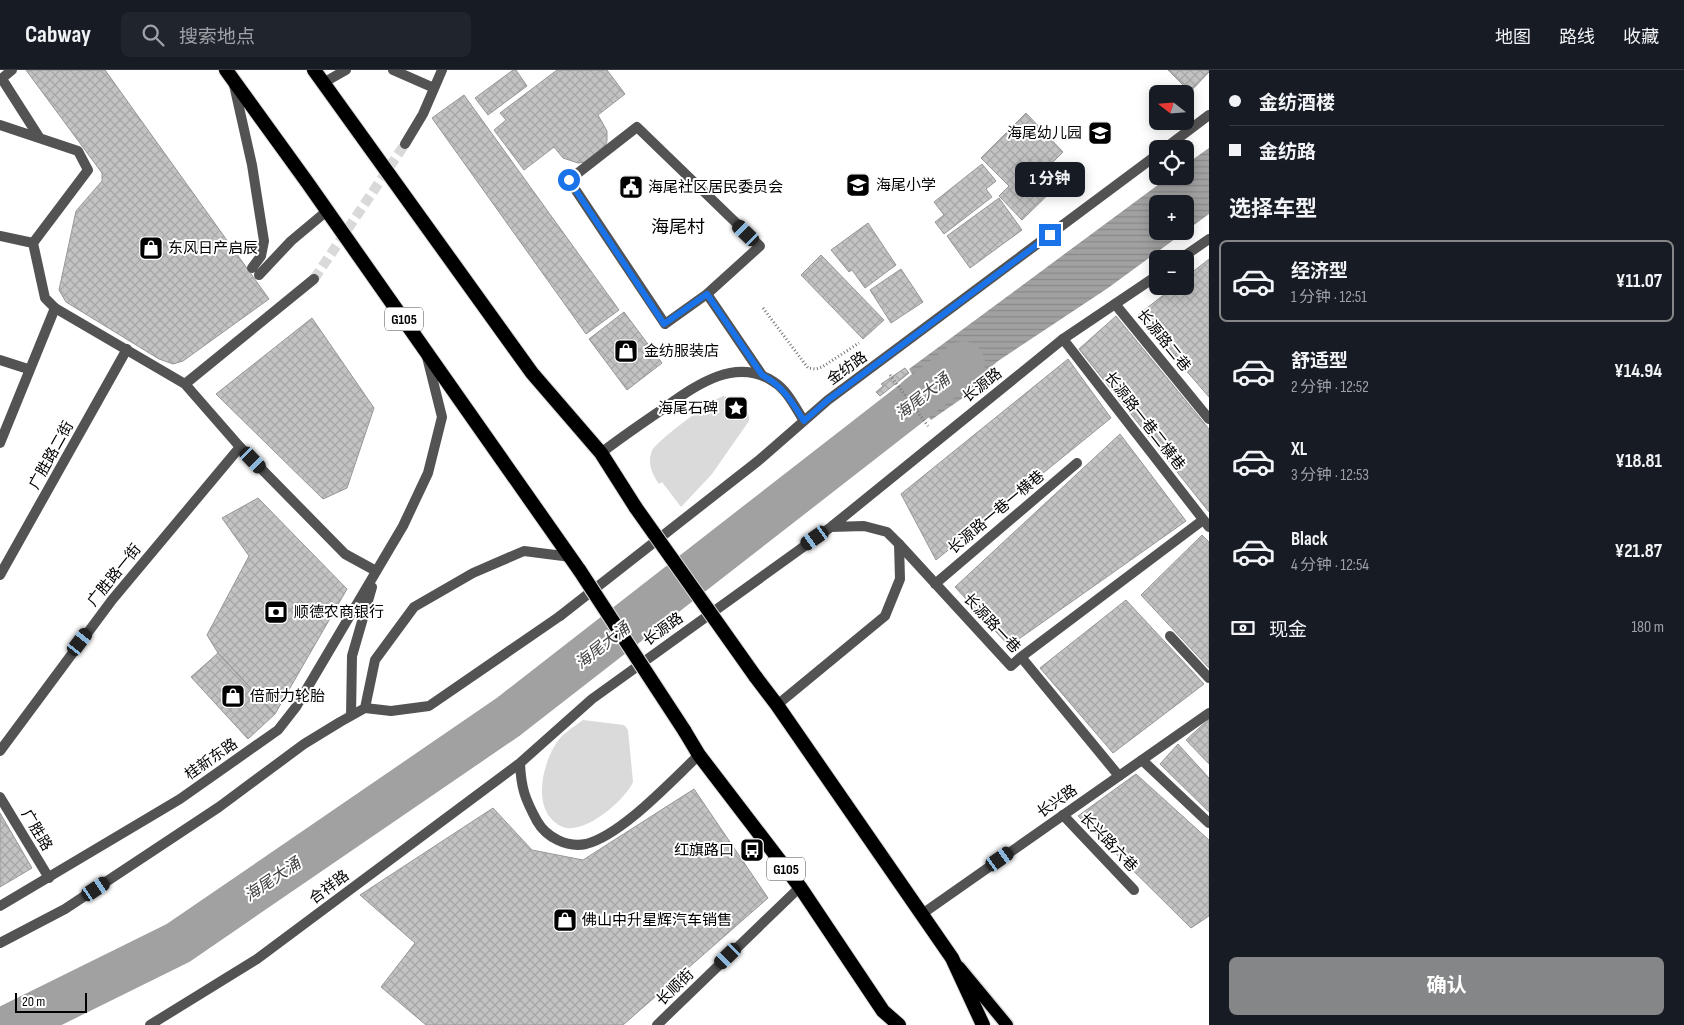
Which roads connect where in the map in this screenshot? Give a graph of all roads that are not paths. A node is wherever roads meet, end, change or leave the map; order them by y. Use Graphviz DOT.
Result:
graph roads {
  1 [pos="12,70"];
  2 [pos="314,70"];
  3 [pos="346,70"];
  4 [pos="393,70"];
  5 [pos="442,70"];
  6 [pos="230,75"];
  7 [pos="1,79"];
  8 [pos="323,83"];
  9 [pos="434,88"];
  10 [pos="1209,115"];
  11 [pos="0,125"];
  12 [pos="39,137"];
  13 [pos="1176,140"];
  14 [pos="405,144"];
  15 [pos="1149,161"];
  16 [pos="328,210"];
  17 [pos="0,236"];
  18 [pos="1209,239"];
  19 [pos="33,243"];
  20 [pos="1193,250"];
  21 [pos="314,279"];
  22 [pos="1149,281"];
  23 [pos="707,294"];
  24 [pos="1115,304"];
  25 [pos="55,308"];
  26 [pos="1063,339"];
  27 [pos="424,348"];
  28 [pos="127,349"];
  29 [pos="0,360"];
  30 [pos="28,369"];
  31 [pos="762,375"];
  32 [pos="185,384"];
  33 [pos="1209,418"];
  34 [pos="804,421"];
  35 [pos="0,443"];
  36 [pos="240,447"];
  37 [pos="601,453"];
  38 [pos="1077,463"];
  39 [pos="1206,524"];
  40 [pos="831,527"];
  41 [pos="899,544"];
  42 [pos="571,557"];
  43 [pos="376,572"];
  44 [pos="0,575"];
  45 [pos="935,584"];
  46 [pos="1170,636"];
  47 [pos="1021,658"];
  48 [pos="1209,678"];
  49 [pos="777,705"];
  50 [pos="366,708"];
  51 [pos="1209,713"];
  52 [pos="351,716"];
  53 [pos="0,751"];
  54 [pos="699,754"];
  55 [pos="1142,760"];
  56 [pos="520,763"];
  57 [pos="1119,776"];
  58 [pos="0,797"];
  59 [pos="1063,815"];
  60 [pos="1209,823"];
  61 [pos="49,878"];
  62 [pos="800,887"];
  63 [pos="1134,890"];
  64 [pos="0,906"];
  65 [pos="922,914"];
  66 [pos="0,943"];
  67 [pos="952,958"];
  68 [pos="883,1011"];
  69 [pos="150,1025"];
  70 [pos="657,1025"];
  71 [pos="893,1025"];
  72 [pos="899,1025"];
  73 [pos="983,1025"];
  74 [pos="1007,1025"];
  1 -- 7 [label="street"];
  2 -- 8 [label="highway"];
  3 -- 8 [label="street"];
  4 -- 9 [label="street"];
  5 -- 9 [label="street"];
  6 -- 16 [label="highway, G105"];
  6 -- 16 [label="street"];
  7 -- 12 [label="street"];
  8 -- 37 [label="highway"];
  9 -- 14 [label="street"];
  10 -- 13 [label="street"];
  11 -- 12 [label="street"];
  12 -- 19 [label="street"];
  15 -- 34 [label="street, 金纺路"];
  16 -- 27 [label="highway, G105"];
  17 -- 19 [label="street"];
  18 -- 20 [label="street"];
  19 -- 25 [label="street"];
  21 -- 32 [label="street"];
  22 -- 24 [label="street, 长源路"];
  23 -- 23 [label="street"];
  23 -- 31 [label="street"];
  24 -- 26 [label="street, 长源路"];
  24 -- 33 [label="street, 长源路二巷"];
  25 -- 28 [label="street"];
  25 -- 30 [label="street"];
  26 -- 39 [label="street, 长源路一巷二横巷"];
  26 -- 40 [label="street, 长源路"];
  27 -- 42 [label="highway, G105"];
  27 -- 43 [label="street, 桂新东路"];
  28 -- 32 [label="street"];
  28 -- 44 [label="street, 广胜路二街"];
  29 -- 30 [label="street"];
  30 -- 35 [label="street"];
  31 -- 34 [label="street"];
  31 -- 37 [label="street"];
  32 -- 36 [label="street"];
  34 -- 50 [label="street, 金纺路"];
  36 -- 43 [label="street"];
  36 -- 53 [label="street, 广胜路一街"];
  37 -- 49 [label="highway, bridge"];
  38 -- 45 [label="street, 长源路一巷一横巷"];
  39 -- 47 [label="street, 长源路一巷二横巷"];
  40 -- 41 [label="street"];
  40 -- 56 [label="street, 长源路"];
  41 -- 45 [label="street, 长源路一巷"];
  41 -- 49 [label="street"];
  42 -- 50 [label="street"];
  42 -- 54 [label="highway, G105, bridge"];
  43 -- 52 [label="street, 桂新东路"];
  43 -- 61 [label="street, 桂新东路"];
  45 -- 47 [label="street, 长源路一巷"];
  46 -- 48 [label="street"];
  47 -- 57 [label="street, 长源路一巷"];
  49 -- 65 [label="highway"];
  50 -- 52 [label="street"];
  51 -- 55 [label="street, 长兴路"];
  52 -- 66 [label="street"];
  54 -- 56 [label="street"];
  54 -- 62 [label="highway, G105"];
  55 -- 57 [label="street, 长兴路"];
  55 -- 60 [label="street"];
  56 -- 69 [label="street, 合祥路"];
  57 -- 59 [label="street, 长兴路"];
  58 -- 61 [label="street, 广胜路"];
  59 -- 63 [label="street, 长兴路六巷"];
  59 -- 65 [label="street, 长兴路"];
  61 -- 64 [label="street, 桂新东路"];
  62 -- 68 [label="highway, G105"];
  62 -- 70 [label="street, 长顺街"];
  65 -- 67 [label="highway"];
  67 -- 73 [label="highway"];
  67 -- 74 [label="main road"];
  68 -- 71 [label="main road"];
  68 -- 72 [label="highway, G105"];
}
